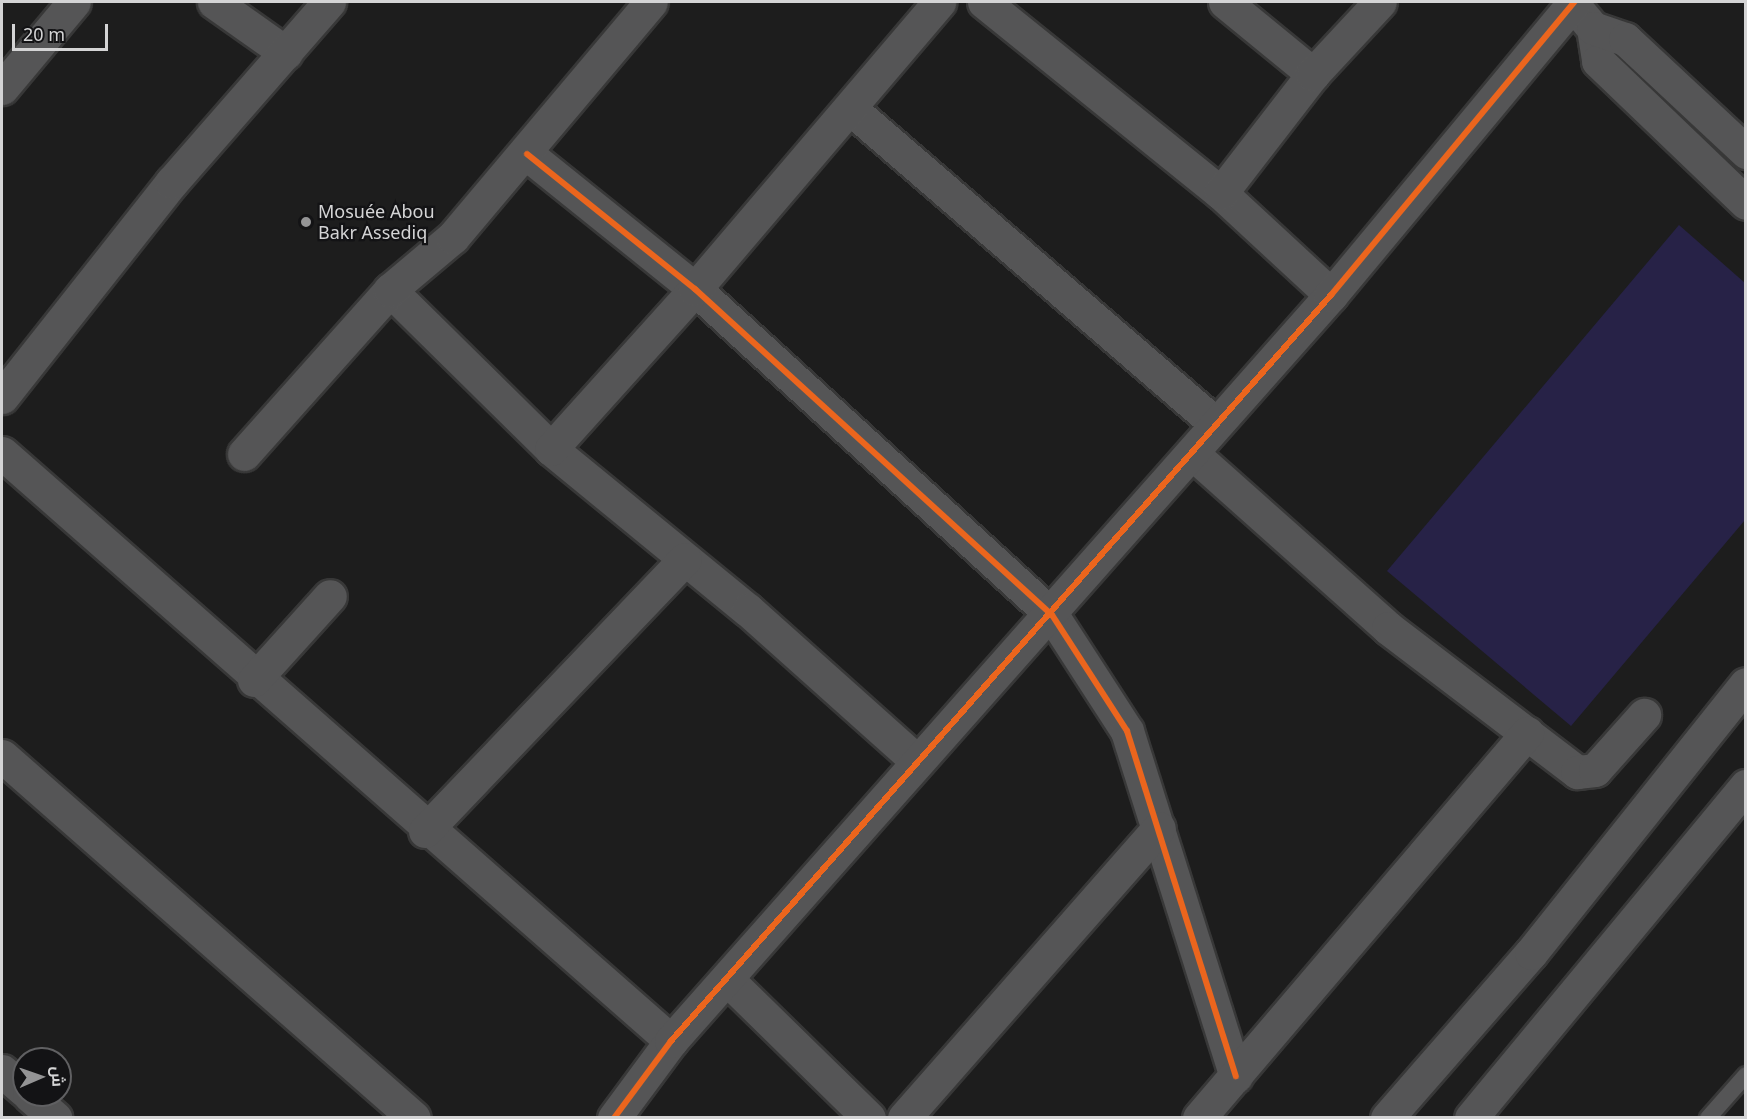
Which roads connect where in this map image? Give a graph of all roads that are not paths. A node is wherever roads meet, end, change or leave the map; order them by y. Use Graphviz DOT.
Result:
graph roads {
  1 [pos="74,2"];
  2 [pos="214,2"];
  3 [pos="329,2"];
  4 [pos="651,2"];
  5 [pos="939,2"];
  6 [pos="984,2"];
  7 [pos="1225,2"];
  8 [pos="1380,2"];
  9 [pos="1578,9"];
  10 [pos="286,53"];
  11 [pos="1313,74"];
  12 [pos="2,88"];
  13 [pos="851,109"];
  14 [pos="1746,152"];
  15 [pos="527,154"];
  16 [pos="1221,193"];
  17 [pos="1746,203"];
  18 [pos="390,290"];
  19 [pos="695,290"];
  20 [pos="1332,295"];
  21 [pos="2,397"];
  22 [pos="1215,423"];
  23 [pos="551,449"];
  24 [pos="2,453"];
  25 [pos="244,454"];
  26 [pos="1193,454"];
  27 [pos="685,559"];
  28 [pos="330,596"];
  29 [pos="1052,615"];
  30 [pos="254,680"];
  31 [pos="1746,684"];
  32 [pos="1644,715"];
  33 [pos="1527,732"];
  34 [pos="2,756"];
  35 [pos="916,760"];
  36 [pos="1746,786"];
  37 [pos="1159,828"];
  38 [pos="425,831"];
  39 [pos="729,981"];
  40 [pos="671,1041"];
  41 [pos="1746,1075"];
  42 [pos="1236,1076"];
  43 [pos="43,1107"];
  44 [pos="55,1118"];
  45 [pos="414,1118"];
  46 [pos="614,1118"];
  47 [pos="869,1118"];
  48 [pos="904,1118"];
  49 [pos="1199,1118"];
  50 [pos="1387,1118"];
  51 [pos="1471,1118"];
  52 [pos="1708,1118"];
  1 -- 12 [label="street"];
  2 -- 10 [label="street"];
  3 -- 10 [label="street"];
  4 -- 15 [label="street"];
  5 -- 13 [label="street"];
  6 -- 16 [label="street"];
  7 -- 11 [label="street"];
  8 -- 11 [label="street"];
  9 -- 14 [label="street"];
  9 -- 17 [label="street"];
  9 -- 20 [label="street"];
  10 -- 21 [label="street"];
  11 -- 16 [label="street"];
  13 -- 19 [label="street"];
  13 -- 22 [label="street"];
  15 -- 18 [label="street"];
  15 -- 19 [label="street"];
  16 -- 20 [label="street"];
  18 -- 23 [label="street"];
  18 -- 25 [label="street"];
  19 -- 23 [label="street"];
  19 -- 29 [label="street"];
  20 -- 22 [label="street"];
  22 -- 26 [label="street"];
  23 -- 27 [label="street"];
  24 -- 30 [label="street"];
  26 -- 29 [label="street"];
  26 -- 33 [label="street"];
  27 -- 35 [label="street"];
  27 -- 38 [label="street"];
  28 -- 30 [label="street"];
  29 -- 35 [label="street"];
  29 -- 37 [label="street"];
  30 -- 38 [label="street"];
  31 -- 50 [label="street"];
  32 -- 33 [label="street"];
  33 -- 42 [label="street"];
  34 -- 45 [label="street"];
  35 -- 39 [label="street"];
  36 -- 51 [label="street"];
  37 -- 42 [label="street"];
  37 -- 48 [label="street"];
  38 -- 40 [label="street"];
  39 -- 40 [label="street"];
  39 -- 47 [label="street"];
  40 -- 46 [label="street"];
  41 -- 52 [label="lane"];
  42 -- 49 [label="street"];
  43 -- 44 [label="street"];
}
